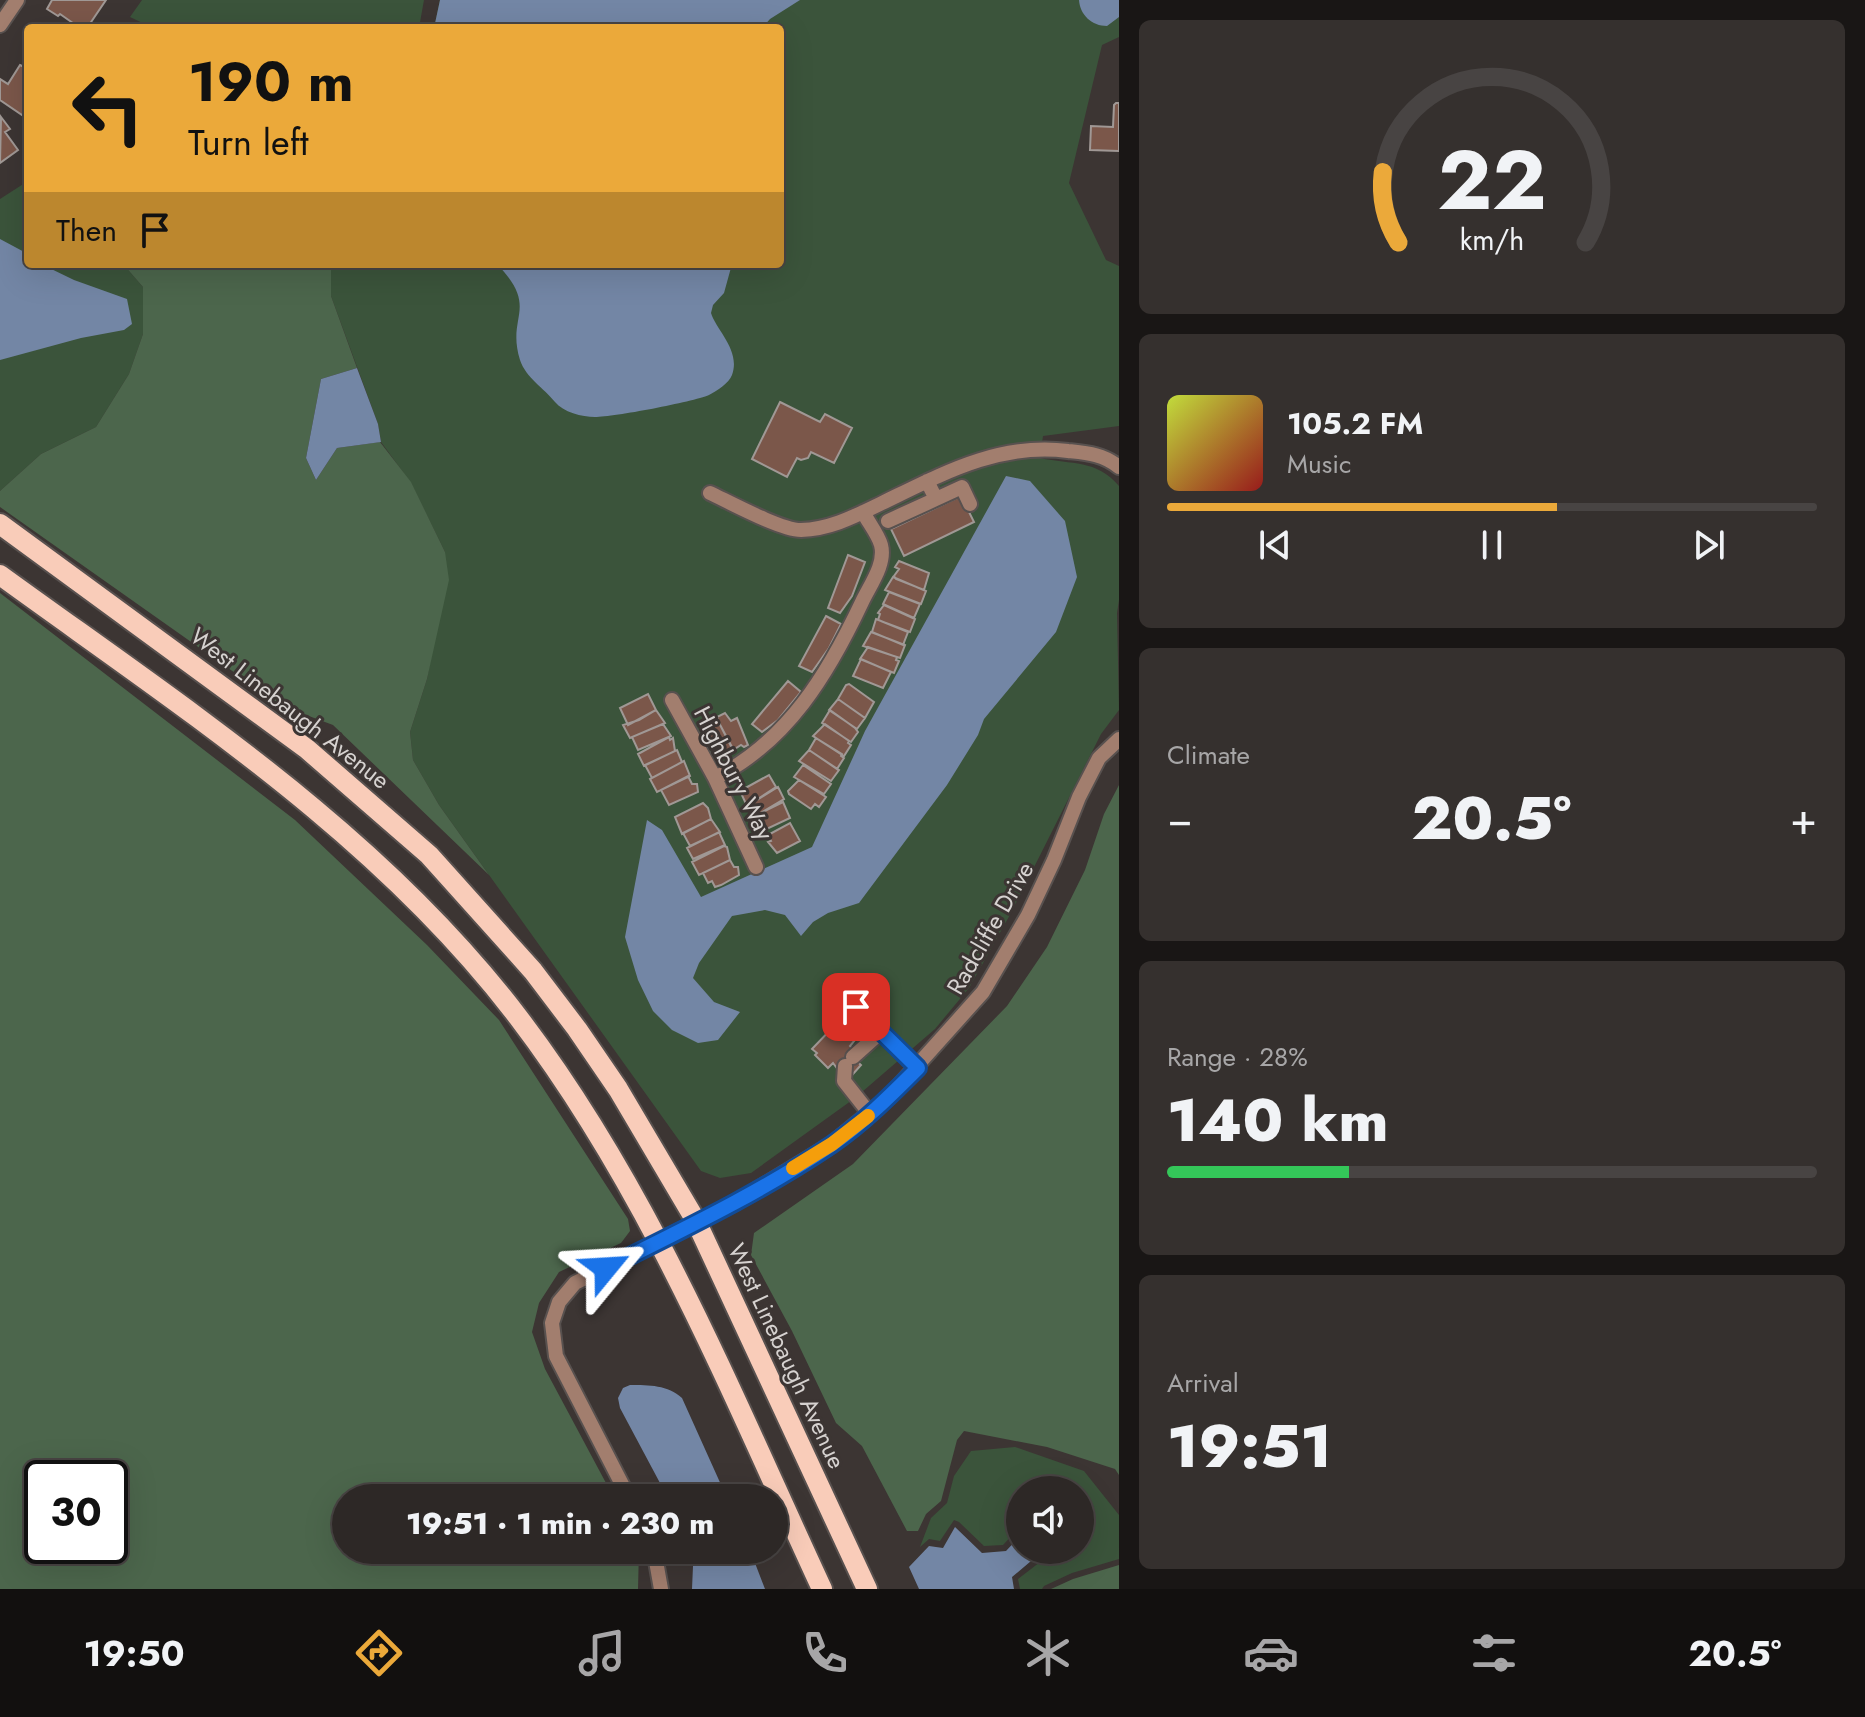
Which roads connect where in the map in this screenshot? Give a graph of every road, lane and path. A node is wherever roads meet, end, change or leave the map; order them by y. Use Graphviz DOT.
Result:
graph roads {
  1 [pos="17,0"];
  2 [pos="0,25"];
  3 [pos="1119,467"];
  4 [pos="927,481"];
  5 [pos="710,493"];
  6 [pos="936,499"];
  7 [pos="970,504"];
  8 [pos="863,512"];
  9 [pos="888,521"];
  10 [pos="0,524"];
  11 [pos="0,575"];
  12 [pos="672,700"];
  13 [pos="1119,739"];
  14 [pos="715,778"];
  15 [pos="756,867"];
  16 [pos="856,1007"];
  17 [pos="881,1032"];
  18 [pos="918,1068"];
  19 [pos="870,1114"];
  20 [pos="696,1221"];
  21 [pos="660,1241"];
  22 [pos="622,1484"];
  23 [pos="657,1564"];
  24 [pos="661,1589"];
  25 [pos="822,1589"];
  26 [pos="867,1589"];
  1 -- 2 [label="street"];
  3 -- 4 [label="street"];
  4 -- 6 [label="street"];
  4 -- 8 [label="street"];
  5 -- 8 [label="street"];
  6 -- 7 [label="street"];
  6 -- 9 [label="street"];
  8 -- 14 [label="street"];
  10 -- 20 [label="main road, West Linebaugh Avenue"];
  11 -- 21 [label="main road"];
  12 -- 14 [label="street, Highbury Way"];
  13 -- 18 [label="street, Radcliffe Drive"];
  14 -- 15 [label="street, Highbury Way"];
  16 -- 17 [label="street"];
  17 -- 18 [label="street"];
  17 -- 19 [label="street"];
  18 -- 19 [label="street, Radcliffe Drive"];
  19 -- 20 [label="street, Radcliffe Drive"];
  20 -- 21 [label="street, Radcliffe Drive"];
  20 -- 26 [label="main road, West Linebaugh Avenue"];
  21 -- 22 [label="street, Radcliffe Drive"];
  21 -- 25 [label="main road"];
  23 -- 24 [label="street"];
}
